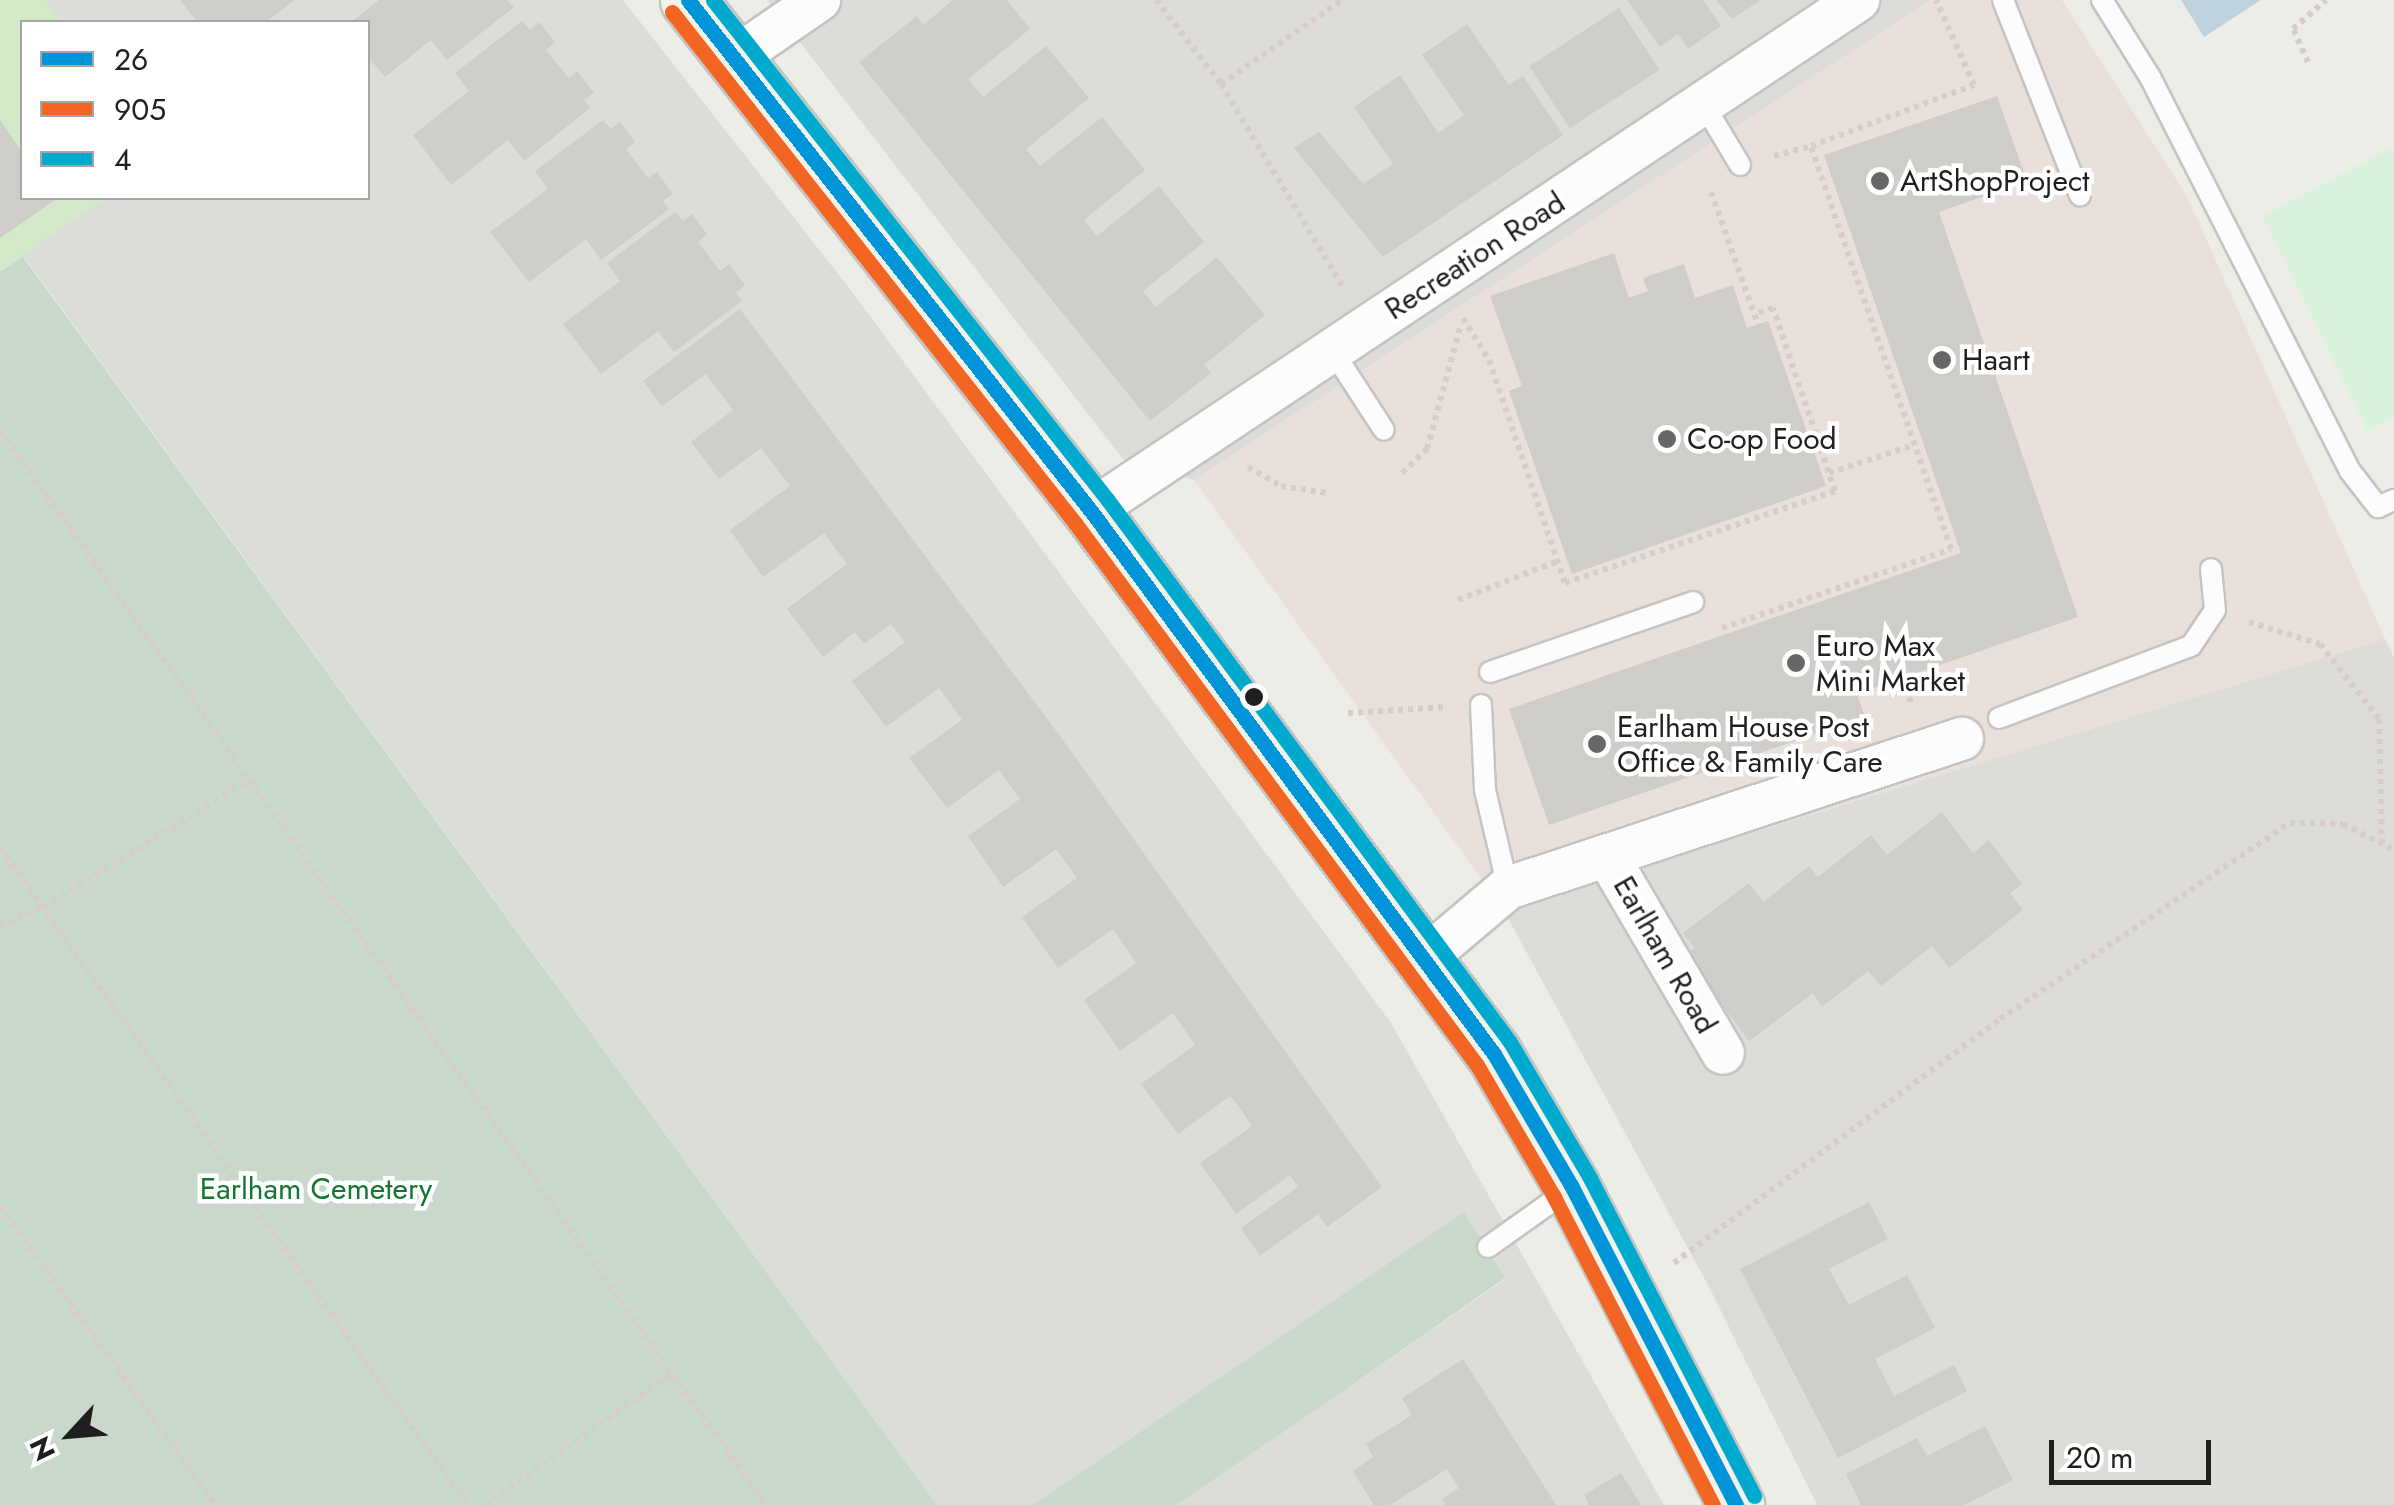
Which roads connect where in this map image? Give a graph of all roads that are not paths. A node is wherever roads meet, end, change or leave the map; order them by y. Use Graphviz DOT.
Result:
graph roads {
  1 [pos="688,0"];
  2 [pos="819,0"];
  3 [pos="1858,0"];
  4 [pos="2003,0"];
  5 [pos="2102,0"];
  6 [pos="736,57"];
  7 [pos="1689,115"];
  8 [pos="1740,165"];
  9 [pos="2080,195"];
  10 [pos="1332,350"];
  11 [pos="1384,430"];
  12 [pos="2394,500"];
  13 [pos="1092,511"];
  14 [pos="2211,569"];
  15 [pos="1692,602"];
  16 [pos="1490,672"];
  17 [pos="1481,705"];
  18 [pos="1999,718"];
  19 [pos="1962,740"];
  20 [pos="1608,857"];
  21 [pos="1508,888"];
  22 [pos="1424,958"];
  23 [pos="1723,1053"];
  24 [pos="1572,1187"];
  25 [pos="1488,1247"];
  26 [pos="1736,1505"];
  1 -- 6 [label="main road"];
  2 -- 6 [label="street"];
  3 -- 7 [label="street, Recreation Road"];
  4 -- 9 [label="lane"];
  5 -- 12 [label="lane"];
  6 -- 13 [label="main road"];
  7 -- 8 [label="lane"];
  7 -- 10 [label="street, Recreation Road"];
  10 -- 11 [label="lane"];
  10 -- 13 [label="street, Recreation Road"];
  13 -- 22 [label="main road"];
  14 -- 18 [label="lane"];
  15 -- 16 [label="lane"];
  17 -- 21 [label="lane"];
  19 -- 20 [label="street, Earlham Road"];
  20 -- 21 [label="street, Earlham Road"];
  20 -- 23 [label="street, Earlham Road"];
  21 -- 22 [label="street, Earlham Road"];
  22 -- 24 [label="main road"];
  24 -- 25 [label="lane"];
  24 -- 26 [label="main road"];
}
